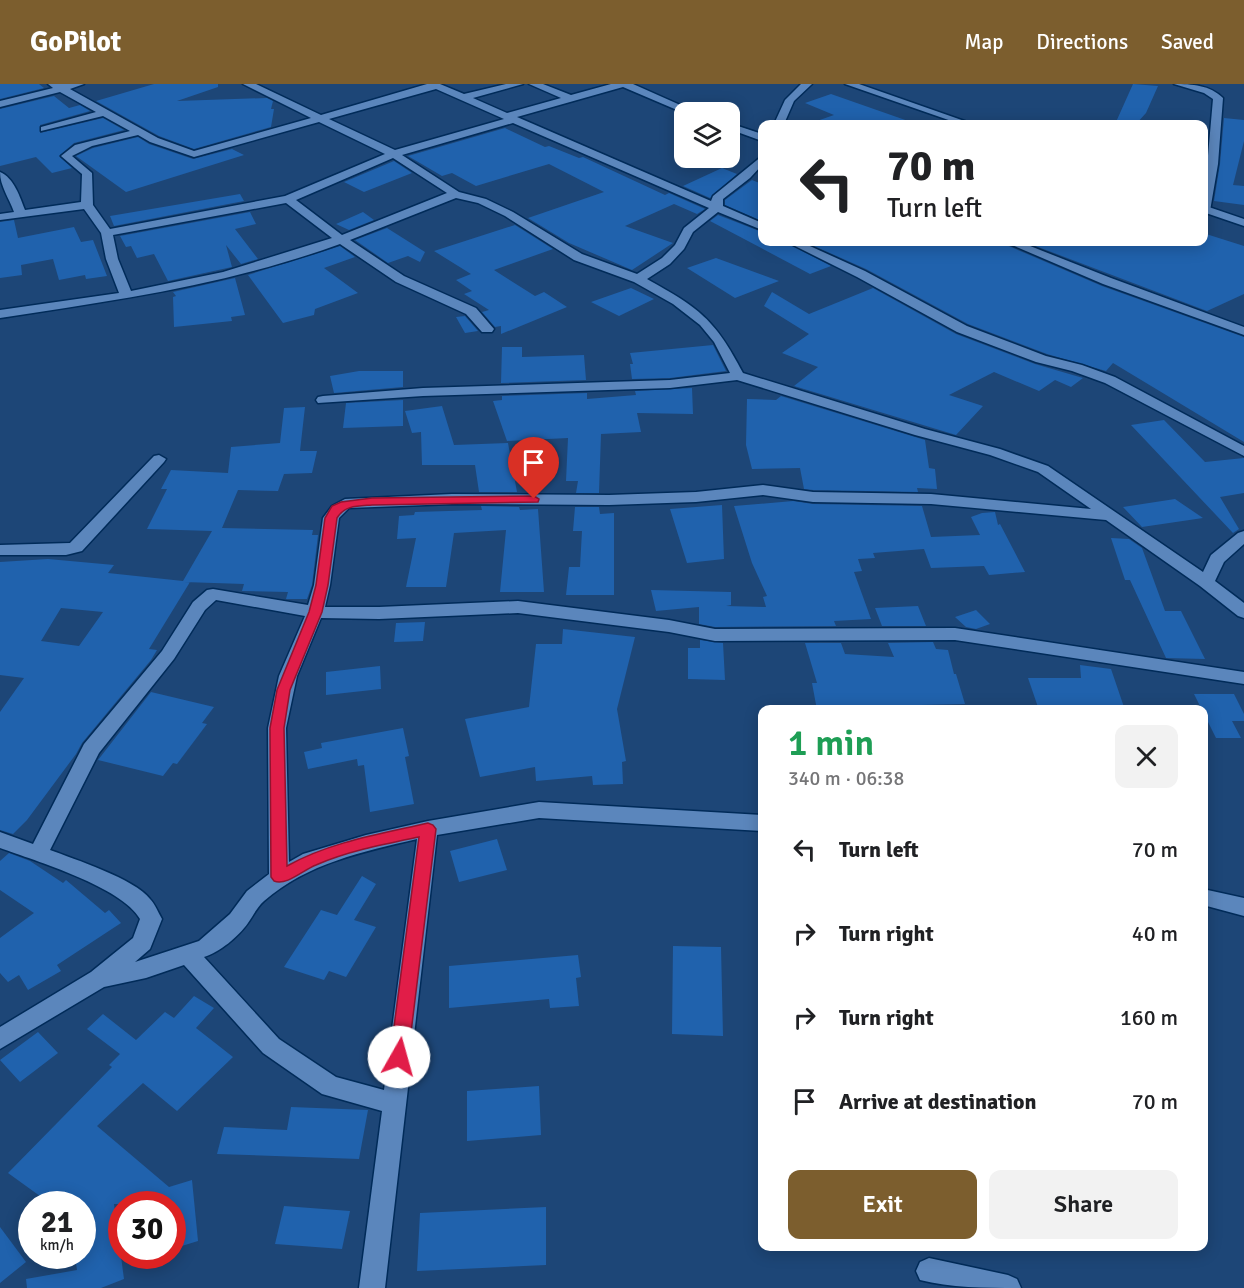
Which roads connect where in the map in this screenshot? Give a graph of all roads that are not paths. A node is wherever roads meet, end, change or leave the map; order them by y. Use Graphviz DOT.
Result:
graph roads {
  1 [pos="79,84"];
  2 [pos="248,84"];
  3 [pos="518,84"];
  4 [pos="534,84"];
  5 [pos="630,84"];
  6 [pos="807,84"];
  7 [pos="850,84"];
  8 [pos="1179,84"];
  9 [pos="434,85"];
  10 [pos="57,86"];
  11 [pos="465,97"];
  12 [pos="570,98"];
  13 [pos="0,104"];
  14 [pos="674,104"];
  15 [pos="102,112"];
  16 [pos="511,117"];
  17 [pos="320,119"];
  18 [pos="781,120"];
  19 [pos="956,120"];
  20 [pos="45,129"];
  21 [pos="740,130"];
  22 [pos="140,132"];
  23 [pos="758,137"];
  24 [pos="394,154"];
  25 [pos="758,163"];
  26 [pos="0,175"];
  27 [pos="1208,188"];
  28 [pos="455,194"];
  29 [pos="288,199"];
  30 [pos="87,205"];
  31 [pos="717,207"];
  32 [pos="1208,210"];
  33 [pos="21,214"];
  34 [pos="0,217"];
  35 [pos="1244,224"];
  36 [pos="758,225"];
  37 [pos="107,233"];
  38 [pos="340,238"];
  39 [pos="802,246"];
  40 [pos="1021,246"];
  41 [pos="638,279"];
  42 [pos="126,294"];
  43 [pos="0,314"];
  44 [pos="487,329"];
  45 [pos="1244,331"];
  46 [pos="738,376"];
  47 [pos="323,400"];
  48 [pos="1244,452"];
  49 [pos="159,459"];
  50 [pos="1114,516"];
  51 [pos="1244,536"];
  52 [pos="0,550"];
  53 [pos="1206,582"];
  54 [pos="315,612"];
  55 [pos="1244,612"];
  56 [pos="1244,678"];
  57 [pos="758,823"];
  58 [pos="428,829"];
  59 [pos="0,840"];
  60 [pos="38,854"];
  61 [pos="279,877"];
  62 [pos="1208,898"];
  63 [pos="1244,907"];
  64 [pos="188,954"];
  65 [pos="99,979"];
  66 [pos="0,1039"];
  67 [pos="393,1103"];
  68 [pos="929,1271"];
  69 [pos="372,1288"];
  70 [pos="1008,1288"];
  1 -- 10 [label="street"];
  2 -- 17 [label="street"];
  3 -- 11 [label="street"];
  4 -- 12 [label="street"];
  5 -- 12 [label="street"];
  5 -- 14 [label="street"];
  6 -- 18 [label="street"];
  7 -- 19 [label="street"];
  8 -- 27 [label="street"];
  9 -- 11 [label="street"];
  9 -- 17 [label="street"];
  10 -- 13 [label="street"];
  10 -- 15 [label="street"];
  11 -- 16 [label="street"];
  12 -- 16 [label="street"];
  15 -- 20 [label="street"];
  15 -- 22 [label="street"];
  16 -- 24 [label="street"];
  16 -- 31 [label="street"];
  17 -- 22 [label="street"];
  17 -- 24 [label="street"];
  21 -- 23 [label="street"];
  22 -- 30 [label="street"];
  24 -- 28 [label="street"];
  24 -- 29 [label="street"];
  25 -- 31 [label="street"];
  26 -- 33 [label="street"];
  28 -- 38 [label="street"];
  28 -- 41 [label="street"];
  29 -- 37 [label="street"];
  29 -- 38 [label="street"];
  30 -- 33 [label="street"];
  30 -- 37 [label="street"];
  31 -- 36 [label="street"];
  31 -- 41 [label="street"];
  32 -- 35 [label="street"];
  33 -- 34 [label="street"];
  37 -- 42 [label="street"];
  38 -- 42 [label="street"];
  38 -- 44 [label="street"];
  39 -- 48 [label="street"];
  40 -- 45 [label="street"];
  41 -- 46 [label="street"];
  42 -- 43 [label="street"];
  46 -- 47 [label="street"];
  46 -- 50 [label="street"];
  49 -- 52 [label="street"];
  50 -- 53 [label="street"];
  50 -- 54 [label="street"];
  51 -- 53 [label="street"];
  53 -- 55 [label="street"];
  54 -- 56 [label="street"];
  54 -- 60 [label="street"];
  54 -- 61 [label="street"];
  57 -- 58 [label="street"];
  58 -- 61 [label="street"];
  58 -- 67 [label="street"];
  59 -- 60 [label="street"];
  60 -- 65 [label="street"];
  61 -- 64 [label="street"];
  62 -- 63 [label="street"];
  64 -- 65 [label="street"];
  64 -- 67 [label="street"];
  65 -- 66 [label="street"];
  67 -- 69 [label="street"];
  68 -- 70 [label="street"];
}
